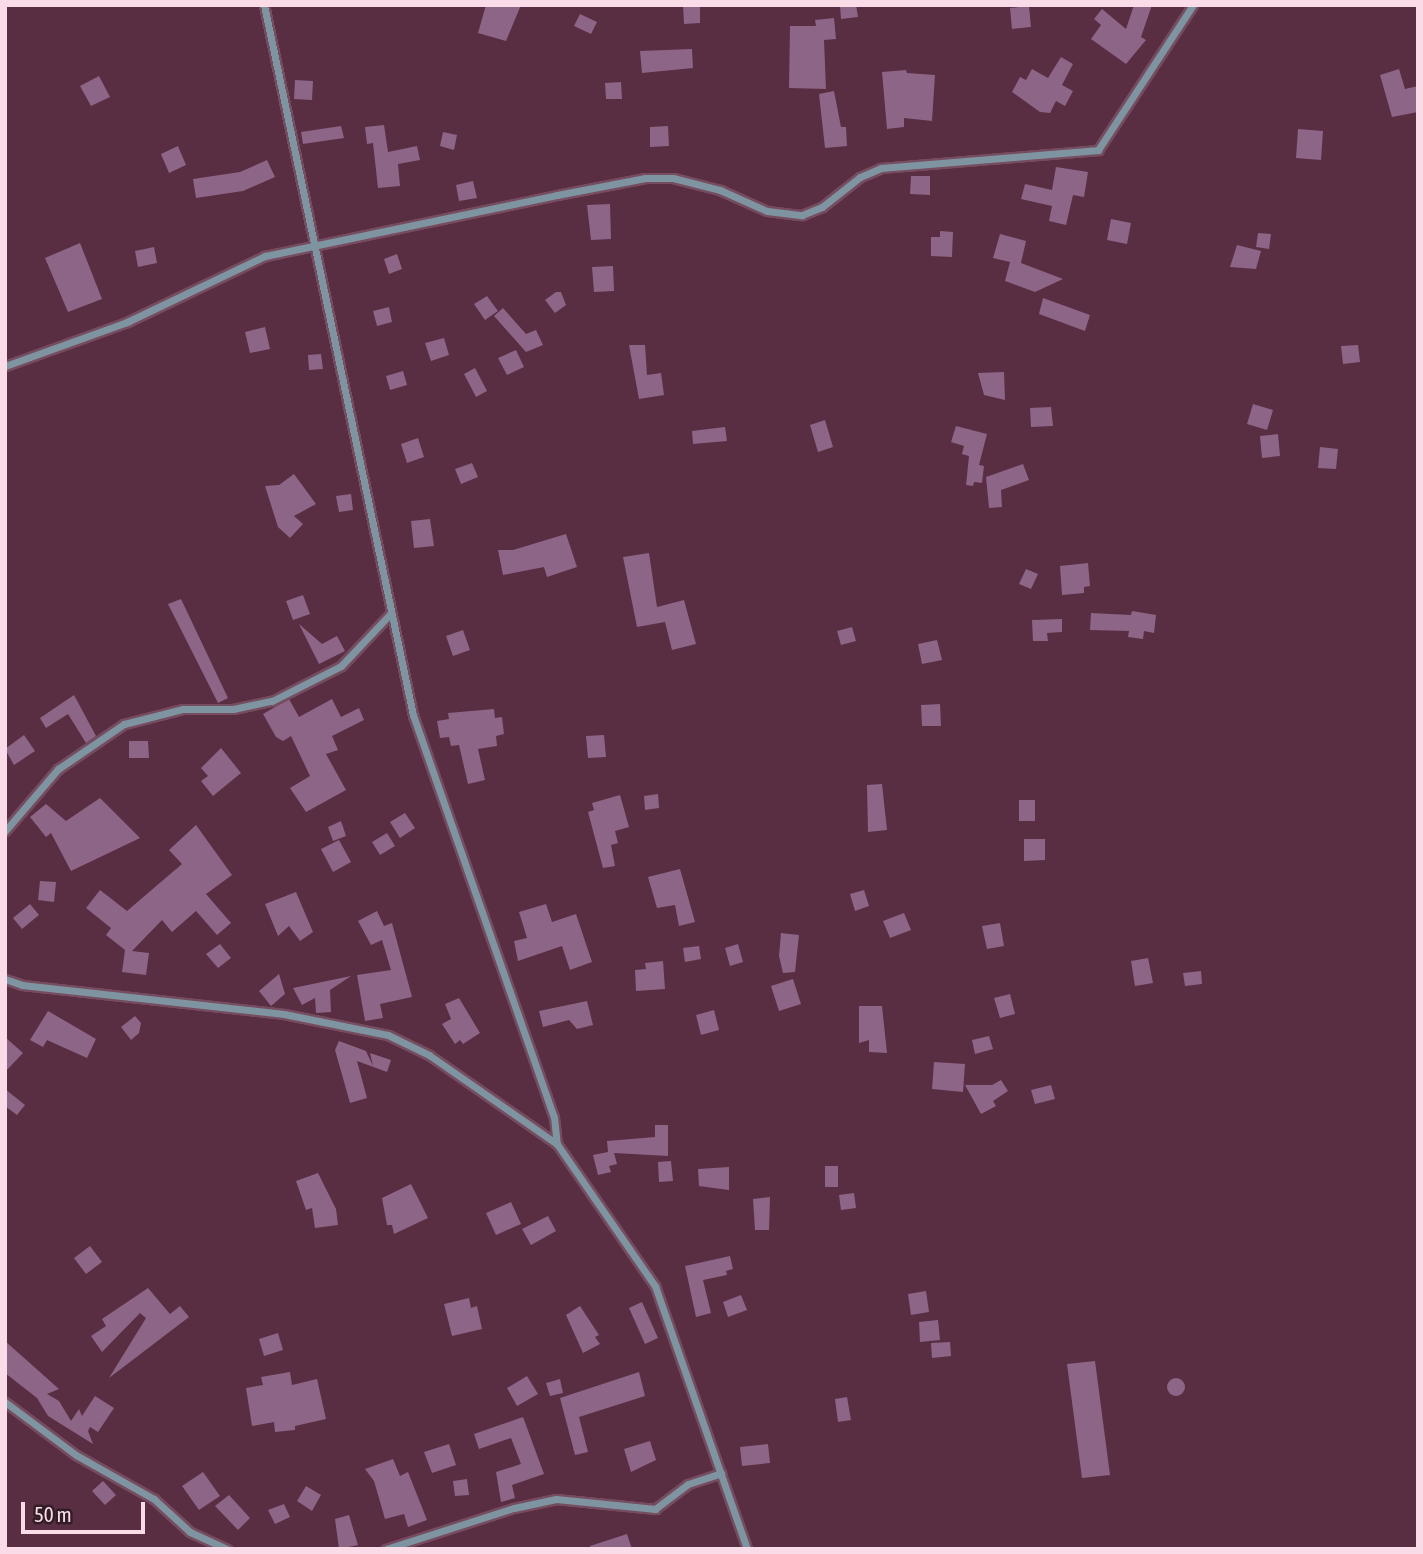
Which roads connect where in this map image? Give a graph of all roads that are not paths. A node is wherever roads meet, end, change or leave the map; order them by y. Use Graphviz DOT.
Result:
graph roads {
  1 [pos="264,5"];
  2 [pos="1193,5"];
  3 [pos="316,247"];
  4 [pos="5,366"];
  5 [pos="389,615"];
  6 [pos="5,831"];
  7 [pos="5,979"];
  8 [pos="557,1144"];
  9 [pos="5,1402"];
  10 [pos="721,1473"];
  11 [pos="226,1549"];
  12 [pos="386,1549"];
  13 [pos="747,1549"];
  1 -- 3 [label="street"];
  2 -- 3 [label="street"];
  3 -- 4 [label="street"];
  3 -- 5 [label="street"];
  5 -- 6 [label="street"];
  5 -- 8 [label="street"];
  7 -- 8 [label="street"];
  8 -- 10 [label="street"];
  9 -- 11 [label="street"];
  10 -- 12 [label="street"];
  10 -- 13 [label="street"];
}
